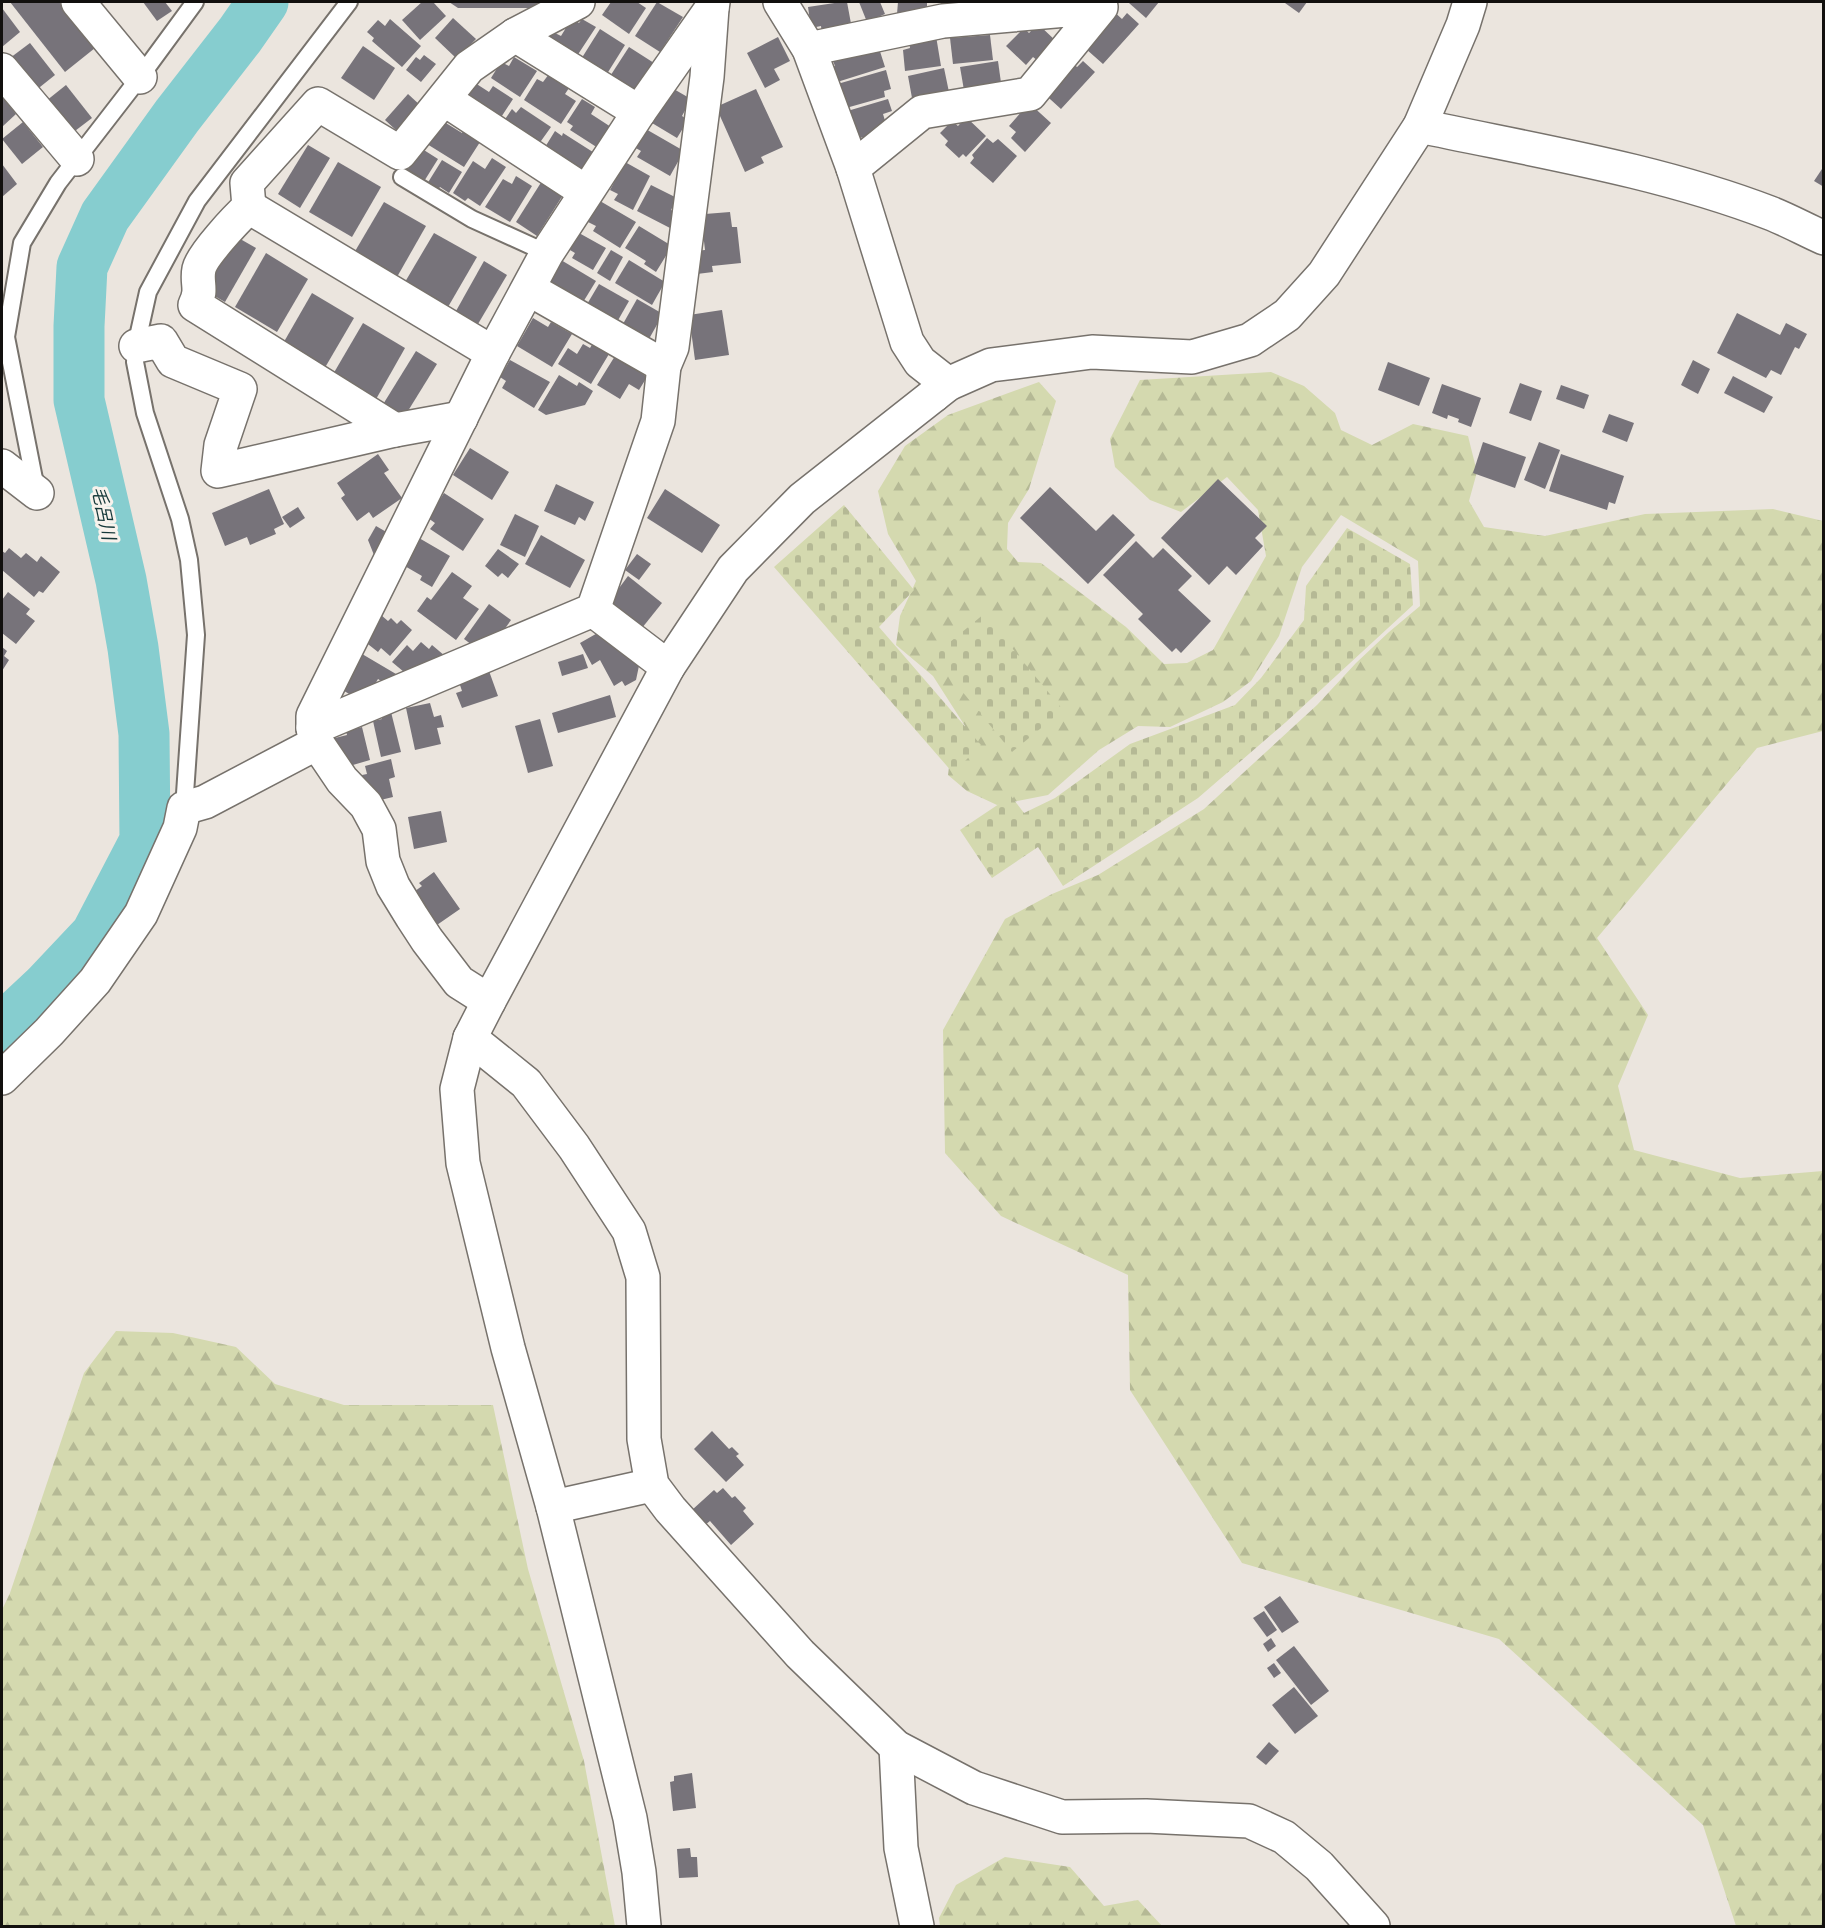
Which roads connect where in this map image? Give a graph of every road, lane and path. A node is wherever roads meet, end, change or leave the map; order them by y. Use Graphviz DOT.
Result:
graph roads {
  1 [pos="78,2"];
  2 [pos="195,2"];
  3 [pos="349,2"];
  4 [pos="578,2"];
  5 [pos="780,2"];
  6 [pos="1470,2"];
  7 [pos="712,5"];
  8 [pos="515,35"];
  9 [pos="809,49"];
  10 [pos="2,70"];
  11 [pos="140,77"];
  12 [pos="444,99"];
  13 [pos="639,112"];
  14 [pos="1420,126"];
  15 [pos="77,159"];
  16 [pos="853,168"];
  17 [pos="402,177"];
  18 [pos="586,192"];
  19 [pos="249,207"];
  20 [pos="1824,238"];
  21 [pos="547,253"];
  22 [pos="529,289"];
  23 [pos="136,346"];
  24 [pos="493,353"];
  25 [pos="663,366"];
  26 [pos="941,390"];
  27 [pos="461,418"];
  28 [pos="394,430"];
  29 [pos="2,466"];
  30 [pos="37,493"];
  31 [pos="593,610"];
  32 [pos="668,667"];
  33 [pos="315,736"];
  34 [pos="184,808"];
  35 [pos="489,1001"];
  36 [pos="470,1038"];
  37 [pos="2,1078"];
  38 [pos="652,1485"];
  39 [pos="553,1507"];
  40 [pos="896,1747"];
  41 [pos="644,1926"];
  42 [pos="917,1926"];
  43 [pos="1373,1926"];
  1 -- 11 [label="street"];
  2 -- 11 [label="lane"];
  3 -- 23 [label="lane"];
  4 -- 8 [label="street"];
  5 -- 9 [label="street"];
  6 -- 14 [label="street"];
  7 -- 13 [label="street"];
  7 -- 25 [label="street"];
  8 -- 12 [label="street"];
  8 -- 13 [label="street"];
  9 -- 16 [label="street"];
  9 -- 16 [label="street"];
  10 -- 15 [label="street"];
  11 -- 15 [label="lane"];
  12 -- 18 [label="street"];
  12 -- 19 [label="street"];
  13 -- 18 [label="street"];
  14 -- 20 [label="street"];
  14 -- 26 [label="street"];
  15 -- 30 [label="lane"];
  16 -- 26 [label="street"];
  17 -- 21 [label="lane"];
  18 -- 21 [label="street"];
  19 -- 24 [label="street"];
  19 -- 28 [label="street"];
  21 -- 22 [label="street"];
  22 -- 24 [label="street"];
  22 -- 25 [label="street"];
  23 -- 28 [label="street"];
  23 -- 34 [label="lane"];
  24 -- 27 [label="street"];
  25 -- 31 [label="street"];
  26 -- 32 [label="street"];
  27 -- 28 [label="street"];
  27 -- 33 [label="street"];
  29 -- 30 [label="street"];
  31 -- 32 [label="street"];
  31 -- 33 [label="street"];
  32 -- 35 [label="street"];
  33 -- 34 [label="street"];
  33 -- 35 [label="street"];
  34 -- 37 [label="street"];
  35 -- 36 [label="street"];
  36 -- 38 [label="street"];
  36 -- 39 [label="street"];
  38 -- 39 [label="street"];
  38 -- 40 [label="street"];
  39 -- 41 [label="street"];
  40 -- 42 [label="street"];
  40 -- 43 [label="street"];
}
